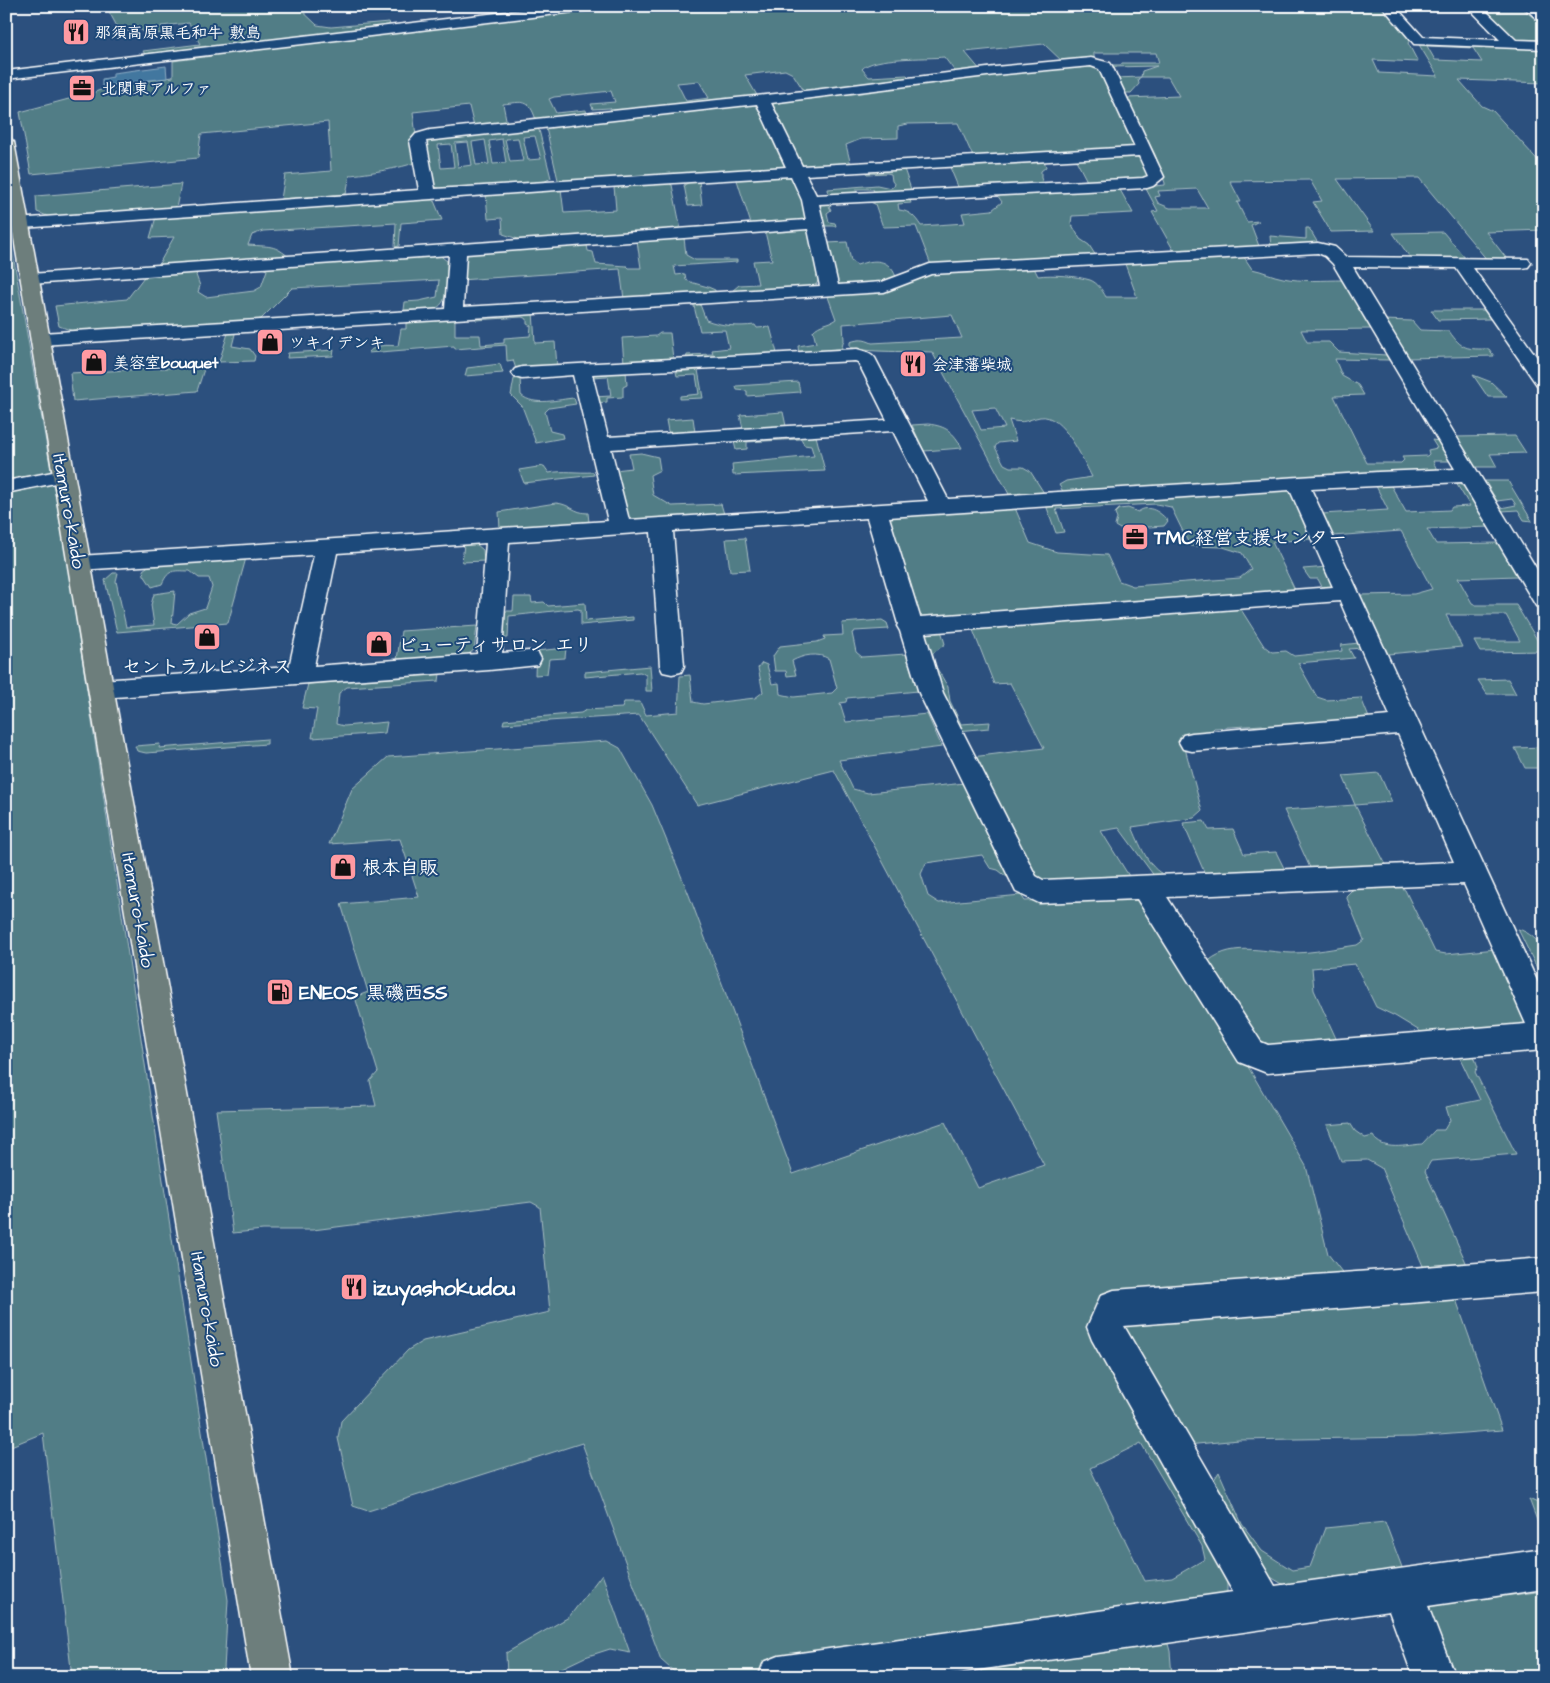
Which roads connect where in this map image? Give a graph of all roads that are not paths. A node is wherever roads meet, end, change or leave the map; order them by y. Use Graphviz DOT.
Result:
graph roads {
  1 [pos="591,6"];
  2 [pos="1388,6"];
  3 [pos="1473,6"];
  4 [pos="1529,6"];
  5 [pos="1544,18"];
  6 [pos="1512,44"];
  7 [pos="1544,45"];
  8 [pos="6,75"];
  9 [pos="762,100"];
  10 [pos="6,142"];
  11 [pos="1144,152"];
  12 [pos="796,171"];
  13 [pos="428,194"];
  14 [pos="810,200"];
  15 [pos="22,223"];
  16 [pos="815,224"];
  17 [pos="458,248"];
  18 [pos="1341,262"];
  19 [pos="1461,263"];
  20 [pos="1522,263"];
  21 [pos="30,278"];
  22 [pos="830,290"];
  23 [pos="454,312"];
  24 [pos="41,339"];
  25 [pos="580,369"];
  26 [pos="522,373"];
  27 [pos="1544,381"];
  28 [pos="900,425"];
  29 [pos="599,444"];
  30 [pos="1469,475"];
  31 [pos="63,476"];
  32 [pos="1298,483"];
  33 [pos="6,487"];
  34 [pos="941,506"];
  35 [pos="876,511"];
  36 [pos="661,524"];
  37 [pos="620,526"];
  38 [pos="498,535"];
  39 [pos="327,547"];
  40 [pos="79,563"];
  41 [pos="1348,593"];
  42 [pos="1544,601"];
  43 [pos="909,626"];
  44 [pos="529,659"];
  45 [pos="489,662"];
  46 [pos="672,666"];
  47 [pos="300,675"];
  48 [pos="101,689"];
  49 [pos="1407,724"];
  50 [pos="1192,742"];
  51 [pos="1474,872"];
  52 [pos="1146,889"];
  53 [pos="1544,1030"];
  54 [pos="1544,1036"];
  55 [pos="1544,1275"];
  56 [pos="1544,1568"];
  57 [pos="1401,1588"];
  58 [pos="1264,1607"];
  59 [pos="272,1677"];
  60 [pos="779,1677"];
  61 [pos="1434,1677"];
  1 -- 8 [label="street"];
  2 -- 6 [label="street"];
  3 -- 6 [label="street"];
  4 -- 5 [label="street"];
  6 -- 7 [label="street"];
  9 -- 11 [label="street"];
  9 -- 12 [label="street"];
  9 -- 13 [label="street"];
  10 -- 15 [label="main road, Itamuro-kaido"];
  11 -- 12 [label="street"];
  11 -- 14 [label="street"];
  12 -- 13 [label="street"];
  12 -- 14 [label="street"];
  13 -- 15 [label="street"];
  14 -- 16 [label="street"];
  15 -- 21 [label="main road, Itamuro-kaido"];
  16 -- 17 [label="street"];
  16 -- 22 [label="street"];
  17 -- 21 [label="street"];
  17 -- 23 [label="street"];
  18 -- 19 [label="street"];
  18 -- 22 [label="street"];
  18 -- 30 [label="street"];
  19 -- 20 [label="street"];
  19 -- 27 [label="street"];
  21 -- 24 [label="main road, Itamuro-kaido"];
  22 -- 23 [label="street"];
  23 -- 24 [label="street"];
  24 -- 31 [label="main road, Itamuro-kaido"];
  25 -- 26 [label="street"];
  25 -- 28 [label="street"];
  25 -- 29 [label="street"];
  28 -- 29 [label="street"];
  28 -- 34 [label="street"];
  29 -- 37 [label="street"];
  30 -- 32 [label="street"];
  30 -- 42 [label="street"];
  31 -- 33 [label="street"];
  31 -- 40 [label="main road, Itamuro-kaido"];
  32 -- 34 [label="street"];
  32 -- 41 [label="street"];
  34 -- 35 [label="street"];
  35 -- 36 [label="street"];
  35 -- 43 [label="street"];
  36 -- 37 [label="street"];
  36 -- 46 [label="street"];
  37 -- 38 [label="street"];
  38 -- 39 [label="street"];
  38 -- 45 [label="street"];
  39 -- 40 [label="street"];
  39 -- 47 [label="street"];
  40 -- 48 [label="main road, Itamuro-kaido"];
  41 -- 43 [label="street"];
  41 -- 49 [label="street"];
  43 -- 52 [label="street"];
  44 -- 45 [label="street"];
  45 -- 47 [label="street"];
  47 -- 48 [label="street"];
  48 -- 59 [label="main road, Itamuro-kaido"];
  49 -- 50 [label="street"];
  49 -- 51 [label="street"];
  51 -- 52 [label="street"];
  51 -- 53 [label="street"];
  52 -- 54 [label="street"];
  55 -- 58 [label="street"];
  56 -- 57 [label="street"];
  57 -- 58 [label="street"];
  57 -- 61 [label="street"];
  58 -- 60 [label="street"];
}
